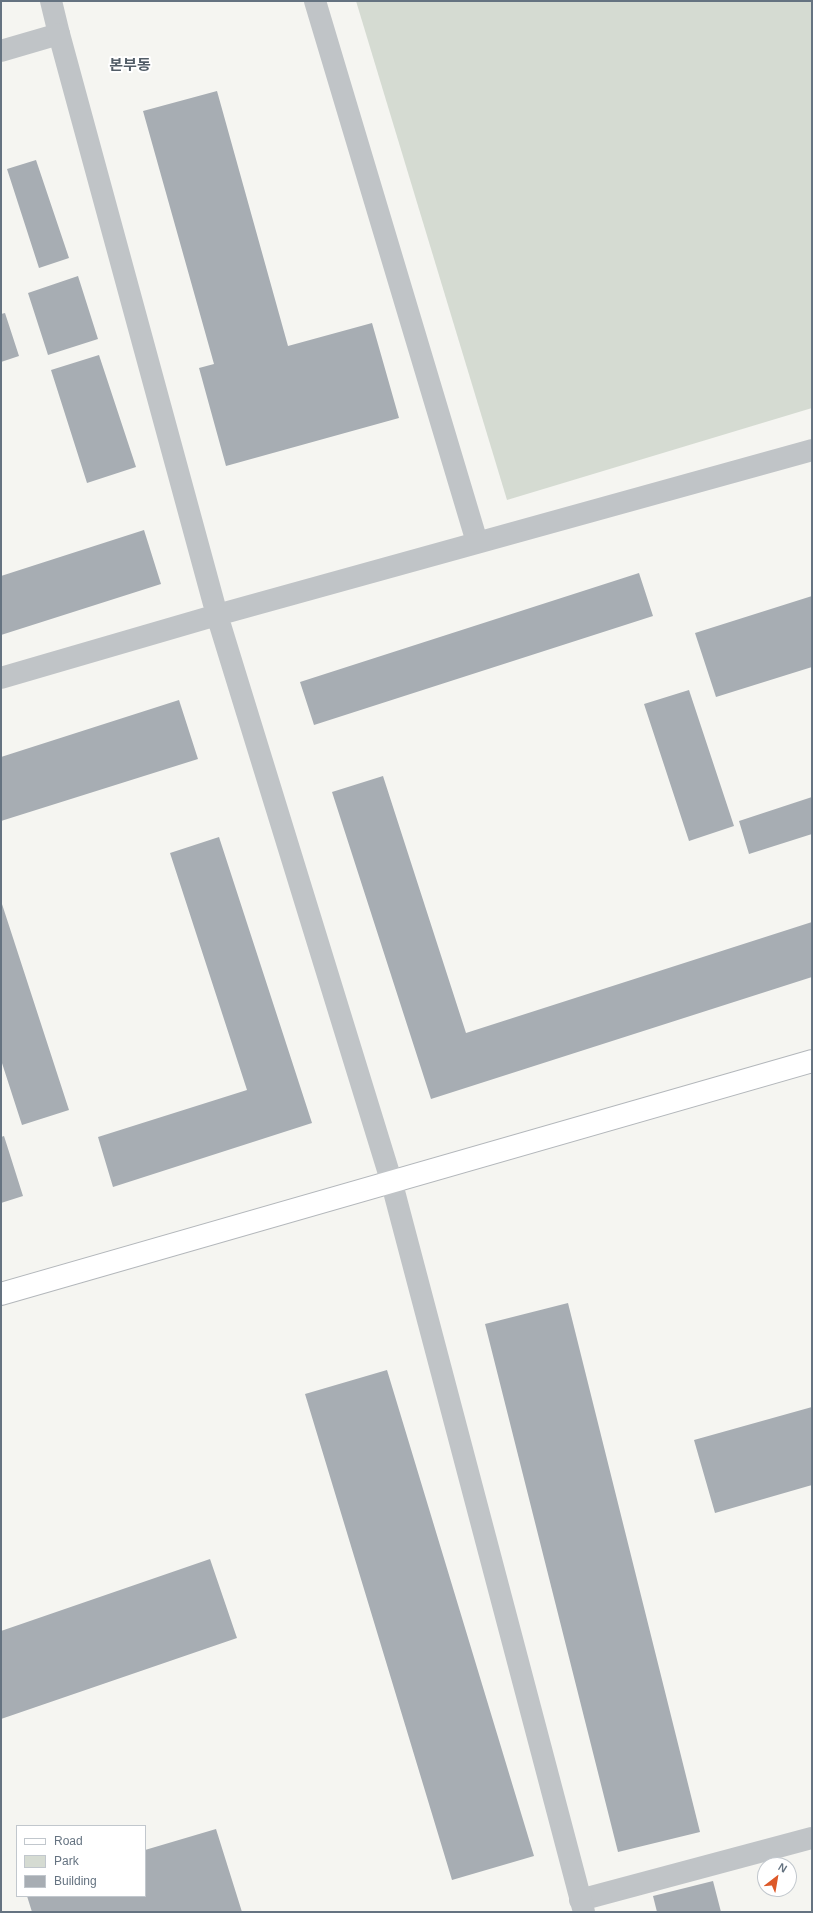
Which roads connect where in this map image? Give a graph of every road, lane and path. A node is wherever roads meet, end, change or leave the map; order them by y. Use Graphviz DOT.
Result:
graph roads {
  1 [pos="51,1"];
  2 [pos="315,1"];
  3 [pos="59,34"];
  4 [pos="1,51"];
  5 [pos="812,450"];
  6 [pos="477,542"];
  7 [pos="217,615"];
  8 [pos="1,678"];
  9 [pos="812,1061"];
  10 [pos="391,1180"];
  11 [pos="1,1294"];
  12 [pos="812,1838"];
  13 [pos="582,1906"];
  1 -- 3 [label="street"];
  2 -- 6 [label="street"];
  3 -- 4 [label="street"];
  3 -- 7 [label="street"];
  5 -- 6 [label="street"];
  6 -- 7 [label="street"];
  7 -- 8 [label="street"];
  7 -- 10 [label="street"];
  9 -- 10 [label="main road"];
  10 -- 11 [label="main road"];
  10 -- 13 [label="street"];
  12 -- 13 [label="street"];
}
